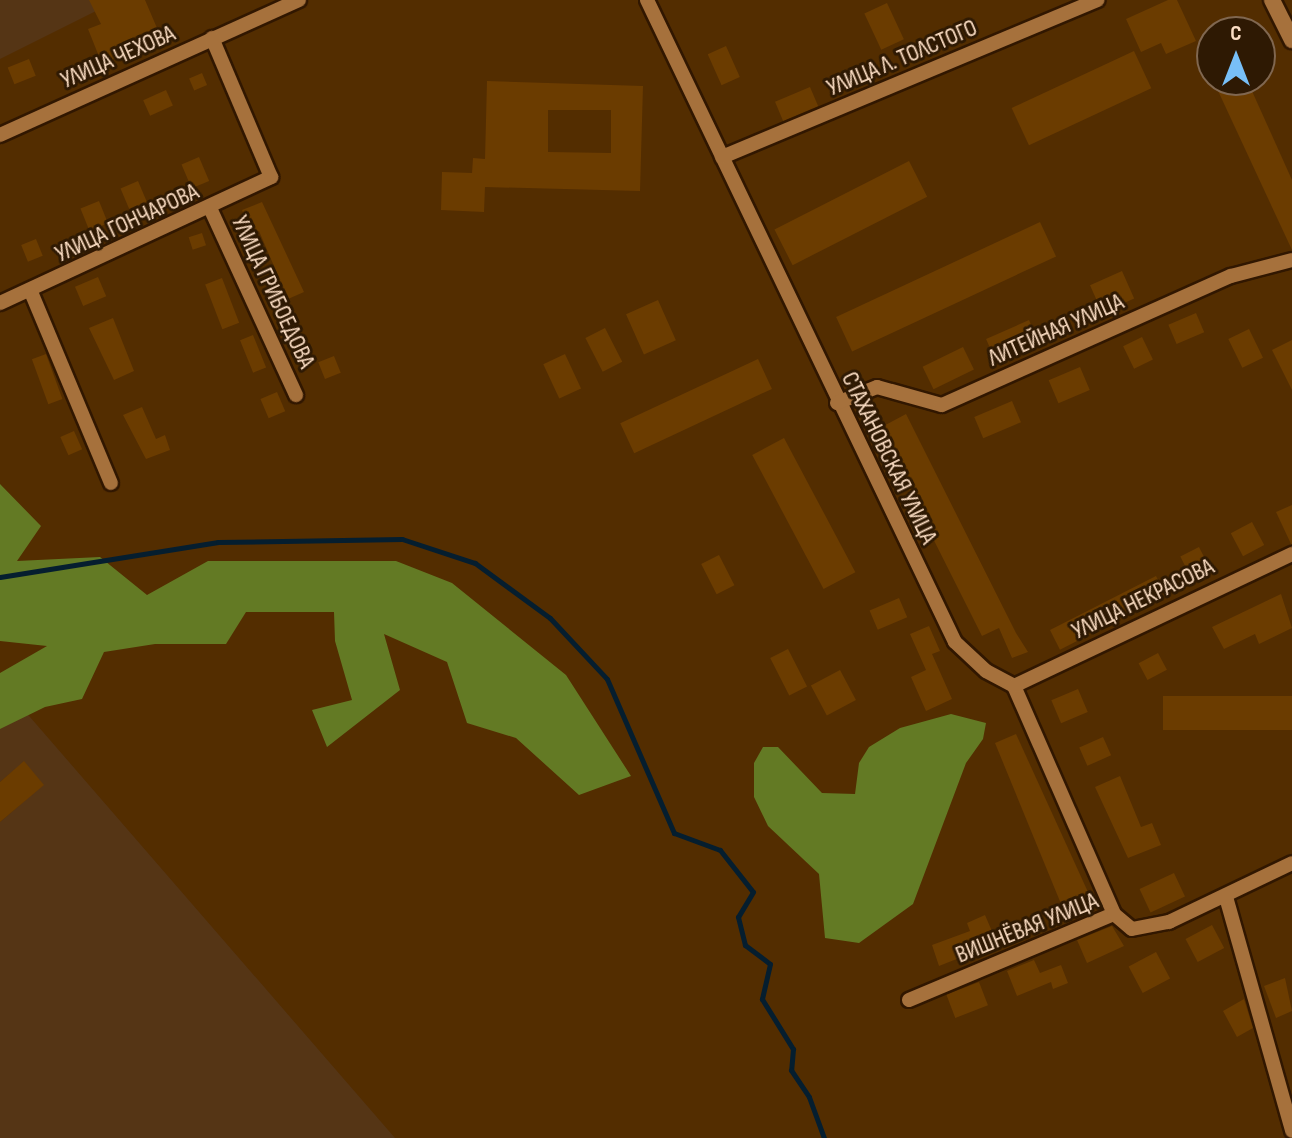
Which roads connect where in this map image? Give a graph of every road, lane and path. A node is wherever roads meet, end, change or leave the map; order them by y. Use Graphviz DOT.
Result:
graph roads {
  1 [pos="299,0"];
  2 [pos="647,0"];
  3 [pos="1098,0"];
  4 [pos="1272,0"];
  5 [pos="212,38"];
  6 [pos="1292,40"];
  7 [pos="0,135"];
  8 [pos="722,157"];
  9 [pos="210,208"];
  10 [pos="1292,260"];
  11 [pos="31,292"];
  12 [pos="0,303"];
  13 [pos="296,395"];
  14 [pos="837,403"];
  15 [pos="111,483"];
  16 [pos="1292,554"];
  17 [pos="1014,686"];
  18 [pos="1292,863"];
  19 [pos="1226,897"];
  20 [pos="1114,914"];
  21 [pos="909,1000"];
  22 [pos="1292,1131"];
  1 -- 5 [label="street, УЛИЦА ЧЕХОВА"];
  2 -- 8 [label="street, СТАХАНОВСКАЯ УЛИЦА"];
  3 -- 8 [label="street, УЛИЦА Л. ТОЛСТОГО"];
  4 -- 6 [label="street"];
  5 -- 7 [label="street, УЛИЦА ЧЕХОВА"];
  5 -- 9 [label="street, УЛИЦА ГОНЧАРОВА"];
  8 -- 14 [label="street, СТАХАНОВСКАЯ УЛИЦА"];
  9 -- 11 [label="street, УЛИЦА ГОНЧАРОВА"];
  9 -- 13 [label="street, УЛИЦА ГРИБОЕДОВА"];
  10 -- 14 [label="street, ЛИТЕЙНАЯ УЛИЦА"];
  11 -- 12 [label="street, УЛИЦА ГОНЧАРОВА"];
  11 -- 15 [label="street"];
  14 -- 17 [label="street, СТАХАНОВСКАЯ УЛИЦА"];
  16 -- 17 [label="street, УЛИЦА НЕКРАСОВА"];
  17 -- 20 [label="street"];
  18 -- 19 [label="street, ВИШНЁВАЯ УЛИЦА"];
  19 -- 20 [label="street, ВИШНЁВАЯ УЛИЦА"];
  19 -- 22 [label="street"];
  20 -- 21 [label="street, ВИШНЁВАЯ УЛИЦА"];
}
